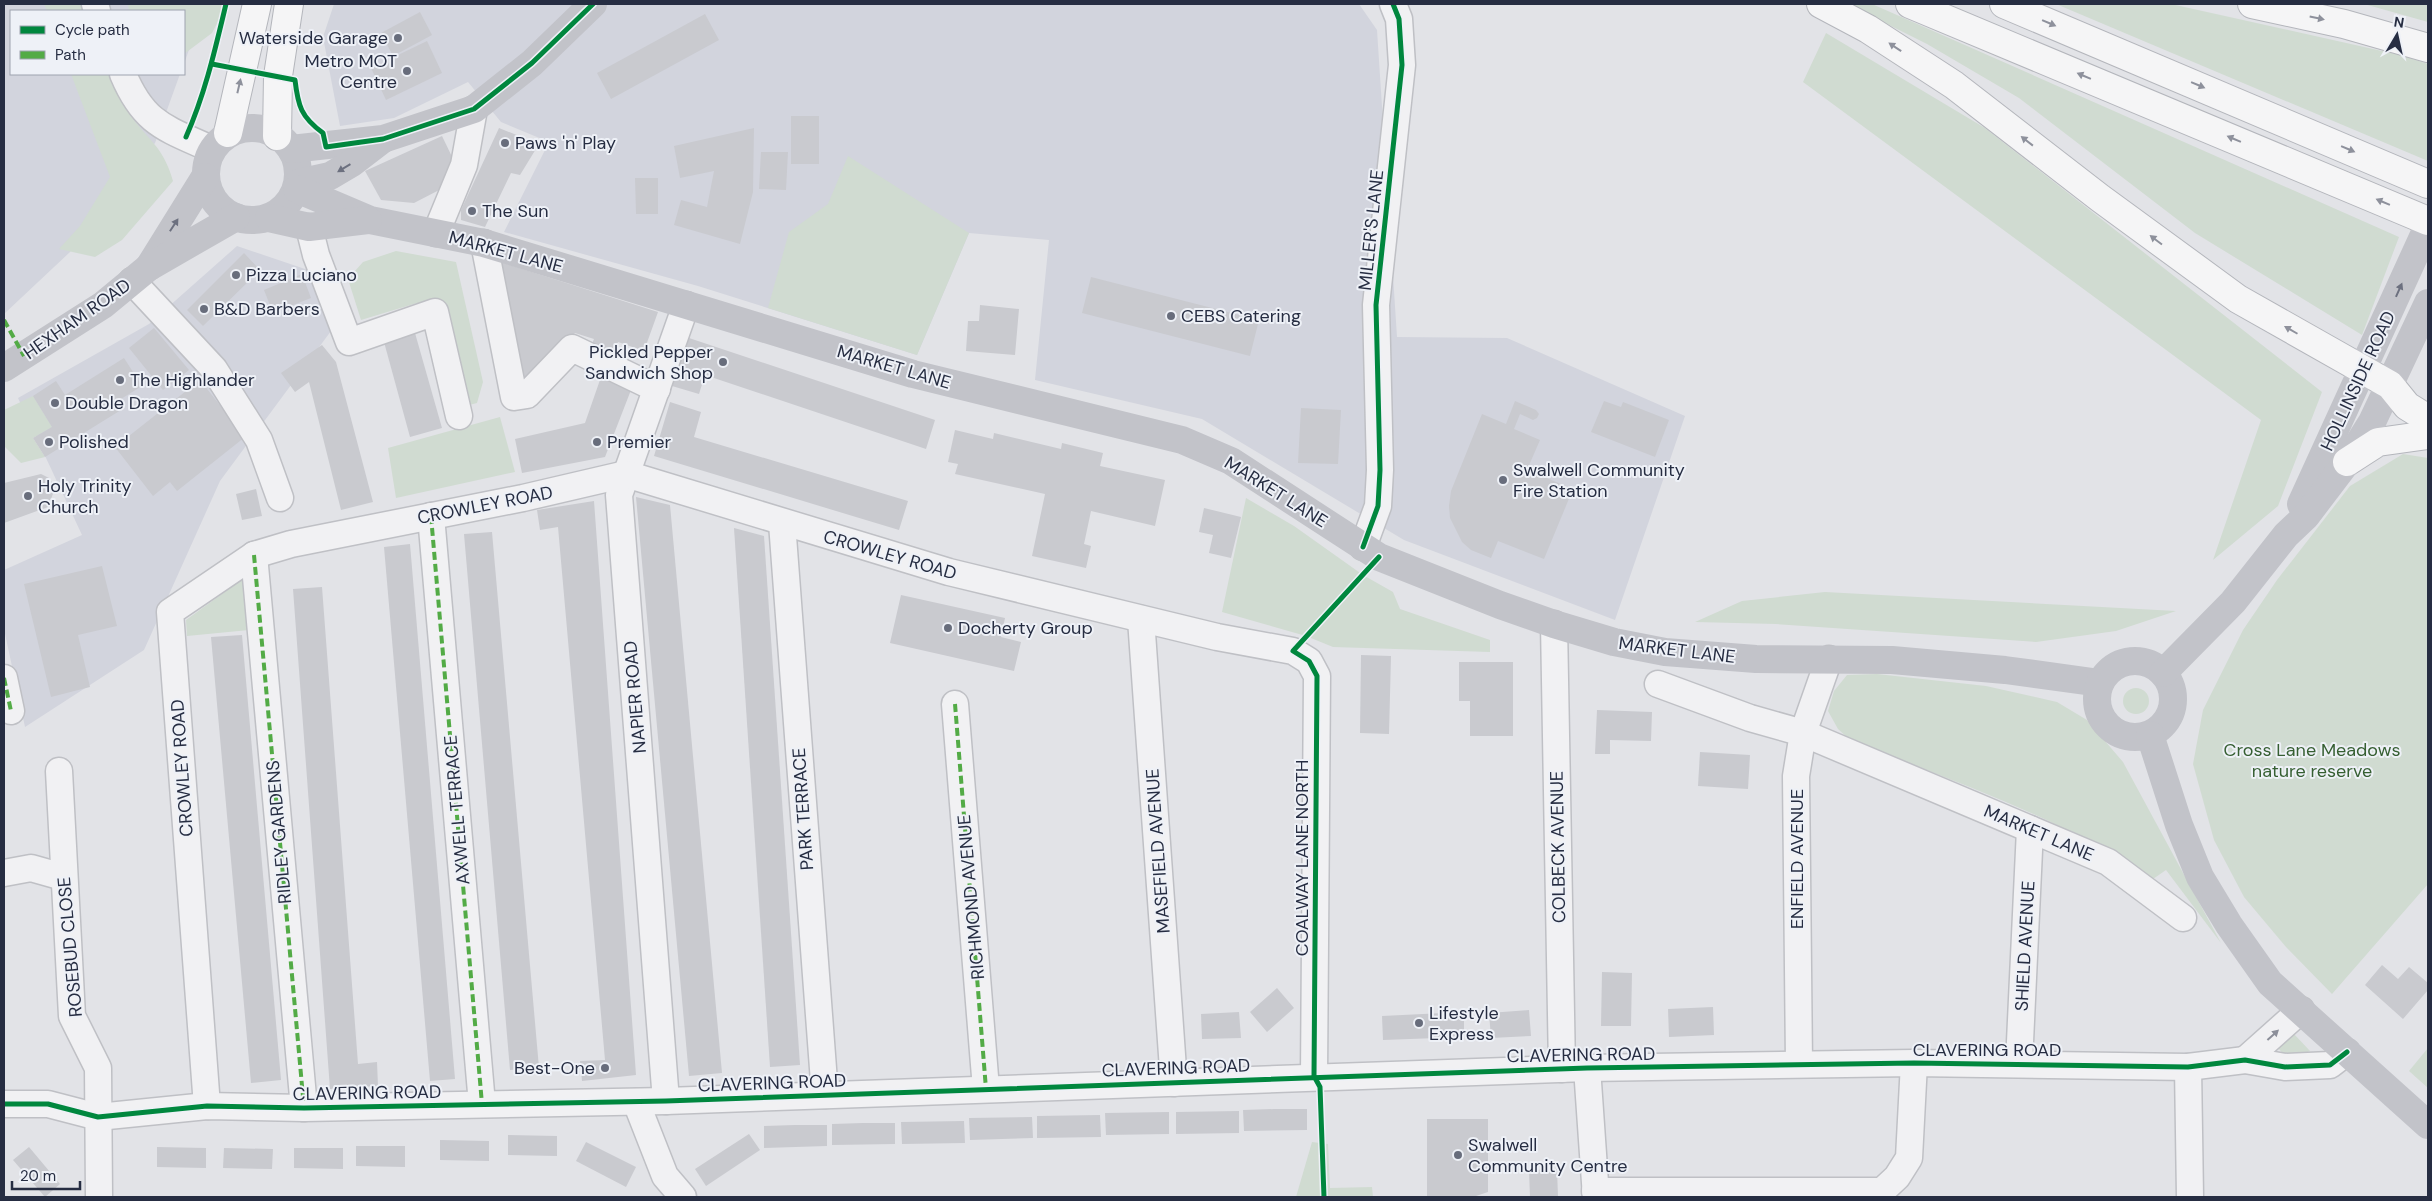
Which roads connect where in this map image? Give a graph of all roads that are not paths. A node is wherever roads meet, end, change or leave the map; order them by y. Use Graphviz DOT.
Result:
graph roads {
  1 [pos="257,4"];
  2 [pos="289,4"];
  3 [pos="593,4"];
  4 [pos="1393,4"];
  5 [pos="1821,4"];
  6 [pos="1910,4"];
  7 [pos="2004,4"];
  8 [pos="2252,4"];
  9 [pos="2428,48"];
  10 [pos="122,75"];
  11 [pos="474,109"];
  12 [pos="383,139"];
  13 [pos="220,141"];
  14 [pos="284,143"];
  15 [pos="205,177"];
  16 [pos="2428,184"];
  17 [pos="298,186"];
  18 [pos="236,217"];
  19 [pos="269,218"];
  20 [pos="370,220"];
  21 [pos="2428,221"];
  22 [pos="2428,226"];
  23 [pos="308,227"];
  24 [pos="436,233"];
  25 [pos="484,243"];
  26 [pos="140,274"];
  27 [pos="686,304"];
  28 [pos="2428,304"];
  29 [pos="4,368"];
  30 [pos="2362,371"];
  31 [pos="2390,385"];
  32 [pos="657,389"];
  33 [pos="459,416"];
  34 [pos="2428,419"];
  35 [pos="2428,435"];
  36 [pos="2347,462"];
  37 [pos="626,474"];
  38 [pos="280,498"];
  39 [pos="431,516"];
  40 [pos="782,523"];
  41 [pos="2286,535"];
  42 [pos="1363,547"];
  43 [pos="254,556"];
  44 [pos="1141,619"];
  45 [pos="1554,624"];
  46 [pos="1292,650"];
  47 [pos="1829,658"];
  48 [pos="2163,672"];
  49 [pos="4,678"];
  50 [pos="2100,683"];
  51 [pos="1658,684"];
  52 [pos="955,704"];
  53 [pos="11,711"];
  54 [pos="1804,733"];
  55 [pos="2150,735"];
  56 [pos="58,771"];
  57 [pos="2030,829"];
  58 [pos="4,873"];
  59 [pos="63,877"];
  60 [pos="2184,918"];
  61 [pos="2301,1010"];
  62 [pos="2347,1052"];
  63 [pos="2245,1060"];
  64 [pos="1914,1063"];
  65 [pos="2019,1063"];
  66 [pos="1799,1064"];
  67 [pos="2188,1067"];
  68 [pos="1575,1069"];
  69 [pos="1314,1076"];
  70 [pos="1174,1082"];
  71 [pos="986,1089"];
  72 [pos="825,1095"];
  73 [pos="666,1101"];
  74 [pos="636,1102"];
  75 [pos="4,1104"];
  76 [pos="482,1104"];
  77 [pos="207,1106"];
  78 [pos="304,1108"];
  79 [pos="98,1117"];
  80 [pos="2428,1125"];
  81 [pos="1596,1194"];
  82 [pos="99,1197"];
  83 [pos="683,1197"];
  84 [pos="2190,1197"];
  13 -- 1 [label="highway, one-way"];
  2 -- 14 [label="highway"];
  3 -- 11 [label="street"];
  4 -- 42 [label="street, MILLER'S LANE"];
  30 -- 5 [label="highway, one-way"];
  21 -- 6 [label="highway, one-way"];
  7 -- 16 [label="highway, one-way"];
  8 -- 9 [label="highway, one-way"];
  10 -- 13 [label="street"];
  11 -- 12 [label="street"];
  11 -- 24 [label="street"];
  12 -- 14 [label="street"];
  12 -- 17 [label="street, one-way"];
  13 -- 14 [label="street"];
  13 -- 15 [label="street"];
  14 -- 17 [label="street"];
  15 -- 18 [label="street"];
  26 -- 15 [label="street, HEXHAM ROAD, one-way"];
  17 -- 19 [label="street"];
  17 -- 20 [label="street, MARKET LANE"];
  18 -- 19 [label="street"];
  18 -- 26 [label="street, HEXHAM ROAD"];
  19 -- 23 [label="street, MARKET LANE"];
  20 -- 23 [label="street, MARKET LANE"];
  20 -- 24 [label="street, MARKET LANE"];
  30 -- 22 [label="street, HOLLINSIDE ROAD, one-way"];
  23 -- 33 [label="street"];
  24 -- 25 [label="street, MARKET LANE"];
  25 -- 27 [label="street, MARKET LANE"];
  25 -- 32 [label="street"];
  26 -- 29 [label="street, HEXHAM ROAD"];
  26 -- 38 [label="street"];
  27 -- 32 [label="street, NAPIER ROAD"];
  27 -- 42 [label="street, MARKET LANE"];
  28 -- 31 [label="street, HOLLINSIDE ROAD"];
  30 -- 31 [label="highway"];
  30 -- 41 [label="street, HOLLINSIDE ROAD"];
  31 -- 34 [label="highway"];
  31 -- 36 [label="street, HOLLINSIDE ROAD"];
  32 -- 37 [label="street, NAPIER ROAD"];
  35 -- 36 [label="highway"];
  36 -- 41 [label="street, HOLLINSIDE ROAD"];
  37 -- 39 [label="street, CROWLEY ROAD"];
  37 -- 40 [label="street, CROWLEY ROAD"];
  37 -- 73 [label="street, NAPIER ROAD"];
  39 -- 43 [label="street, CROWLEY ROAD"];
  39 -- 76 [label="street, AXWELL TERRACE"];
  40 -- 44 [label="street, CROWLEY ROAD"];
  40 -- 72 [label="street, PARK TERRACE"];
  41 -- 48 [label="street, HOLLINSIDE ROAD"];
  42 -- 45 [label="street, MARKET LANE"];
  43 -- 77 [label="street, CROWLEY ROAD"];
  43 -- 78 [label="street, RIDLEY GARDENS"];
  44 -- 46 [label="street, CROWLEY ROAD"];
  44 -- 70 [label="street, MASEFIELD AVENUE"];
  45 -- 47 [label="street, MARKET LANE"];
  45 -- 68 [label="street, COLBECK AVENUE"];
  46 -- 69 [label="street, COALWAY LANE NORTH"];
  47 -- 50 [label="street, MARKET LANE"];
  47 -- 54 [label="street, ENFIELD AVENUE"];
  48 -- 50 [label="street"];
  48 -- 55 [label="street"];
  49 -- 53 [label="street"];
  50 -- 55 [label="street"];
  51 -- 54 [label="street, MARKET LANE"];
  52 -- 71 [label="street, RICHMOND AVENUE"];
  54 -- 57 [label="street, MARKET LANE"];
  54 -- 66 [label="street, ENFIELD AVENUE"];
  55 -- 61 [label="street"];
  56 -- 59 [label="street, ROSEBUD CLOSE"];
  57 -- 60 [label="street, MARKET LANE"];
  57 -- 65 [label="street, SHIELD AVENUE"];
  58 -- 59 [label="street"];
  59 -- 79 [label="street, ROSEBUD CLOSE"];
  61 -- 62 [label="street"];
  63 -- 61 [label="street, one-way"];
  62 -- 63 [label="street, CLAVERING ROAD"];
  62 -- 80 [label="street"];
  63 -- 67 [label="street, CLAVERING ROAD"];
  64 -- 65 [label="street, CLAVERING ROAD"];
  64 -- 66 [label="street, CLAVERING ROAD"];
  64 -- 81 [label="street"];
  65 -- 67 [label="street, CLAVERING ROAD"];
  66 -- 68 [label="street, CLAVERING ROAD"];
  67 -- 84 [label="street"];
  68 -- 69 [label="street, CLAVERING ROAD"];
  68 -- 81 [label="street, COLBECK AVENUE"];
  69 -- 70 [label="street, CLAVERING ROAD"];
  70 -- 71 [label="street, CLAVERING ROAD"];
  71 -- 72 [label="street, CLAVERING ROAD"];
  72 -- 73 [label="street, CLAVERING ROAD"];
  73 -- 74 [label="street, CLAVERING ROAD"];
  74 -- 76 [label="street, CLAVERING ROAD"];
  74 -- 83 [label="street"];
  75 -- 79 [label="street, CLAVERING ROAD"];
  76 -- 78 [label="street, CLAVERING ROAD"];
  77 -- 78 [label="street, CLAVERING ROAD"];
  77 -- 79 [label="street, CLAVERING ROAD"];
  79 -- 82 [label="street, ROSEBUD CLOSE"];
}
